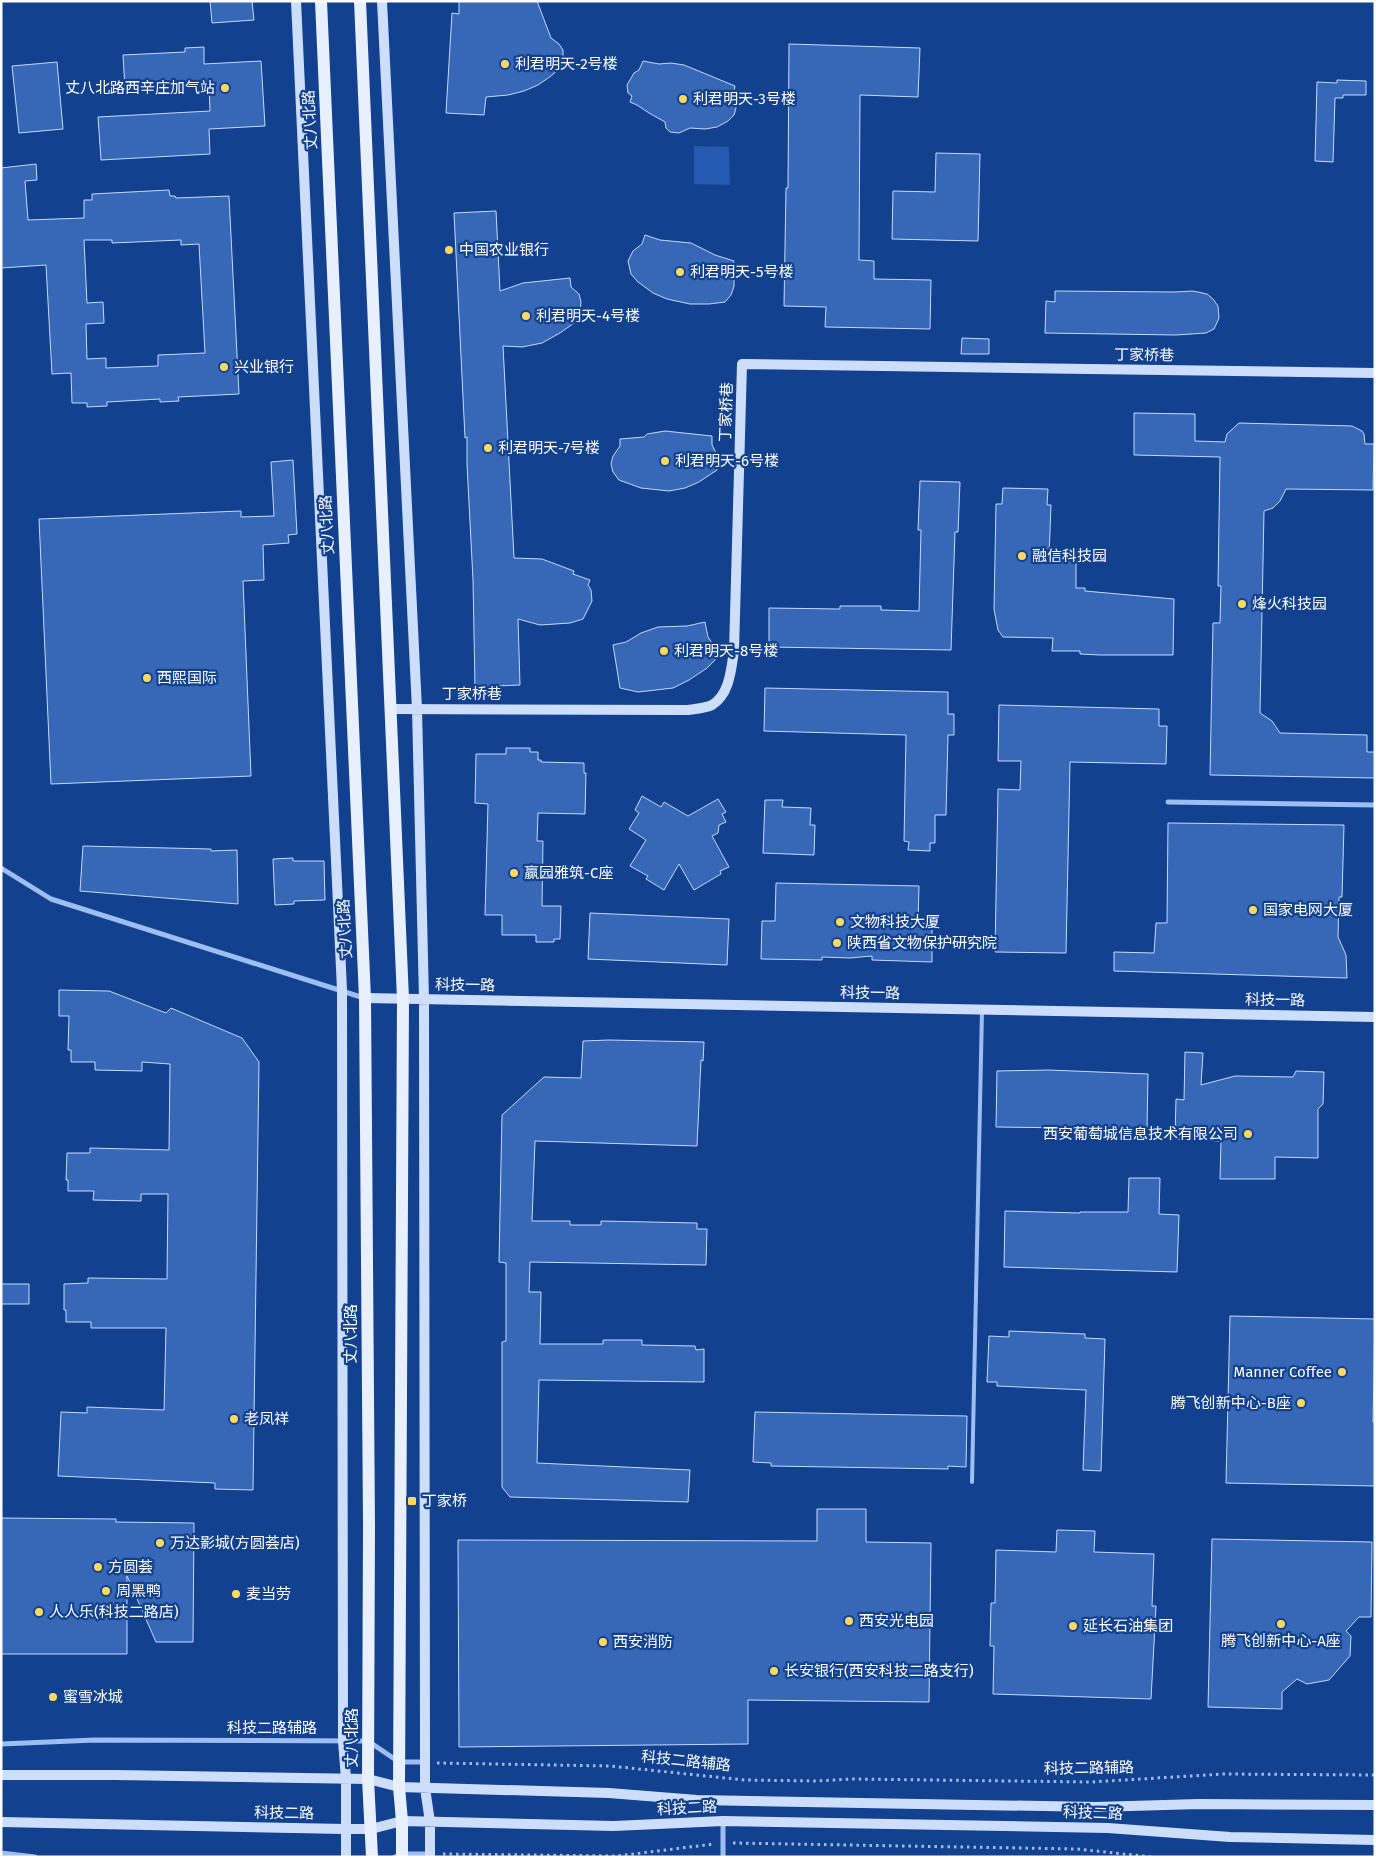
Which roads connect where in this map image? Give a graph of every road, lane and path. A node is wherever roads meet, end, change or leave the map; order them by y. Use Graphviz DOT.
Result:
graph roads {
  1 [pos="296,1"];
  2 [pos="321,1"];
  3 [pos="360,1"];
  4 [pos="382,1"];
  5 [pos="1375,373"];
  6 [pos="391,709"];
  7 [pos="417,709"];
  8 [pos="1168,802"];
  9 [pos="1375,805"];
  10 [pos="1,868"];
  11 [pos="342,990"];
  12 [pos="365,998"];
  13 [pos="404,999"];
  14 [pos="424,999"];
  15 [pos="982,1010"];
  16 [pos="1375,1016"];
  17 [pos="972,1482"];
  18 [pos="344,1741"];
  19 [pos="368,1741"];
  20 [pos="1,1744"];
  21 [pos="399,1762"];
  22 [pos="425,1762"];
  23 [pos="1375,1774"];
  24 [pos="1,1776"];
  25 [pos="346,1778"];
  26 [pos="368,1779"];
  27 [pos="399,1787"];
  28 [pos="425,1788"];
  29 [pos="1375,1805"];
  30 [pos="402,1821"];
  31 [pos="723,1821"];
  32 [pos="1,1822"];
  33 [pos="430,1822"];
  34 [pos="345,1829"];
  35 [pos="371,1829"];
  36 [pos="1375,1840"];
  37 [pos="723,1843"];
  38 [pos="1,1853"];
  39 [pos="430,1855"];
  40 [pos="400,1856"];
  41 [pos="35,1857"];
  42 [pos="346,1857"];
  43 [pos="372,1857"];
  44 [pos="723,1857"];
  45 [pos="1152,1857"];
  1 -- 11 [label="main road"];
  2 -- 12 [label="main road, 丈八北路"];
  3 -- 6 [label="main road"];
  4 -- 7 [label="main road"];
  5 -- 7 [label="main road, 丁家桥巷"];
  6 -- 7 [label="main road, 丁家桥巷"];
  6 -- 13 [label="main road"];
  7 -- 14 [label="main road"];
  8 -- 9 [label="street"];
  10 -- 11 [label="street"];
  11 -- 12 [label="street"];
  11 -- 18 [label="main road"];
  12 -- 13 [label="main road, 科技一路"];
  12 -- 19 [label="main road, 丈八北路"];
  13 -- 14 [label="main road, 科技一路"];
  13 -- 21 [label="main road"];
  14 -- 15 [label="main road, 科技一路"];
  14 -- 22 [label="main road"];
  15 -- 16 [label="main road, 科技一路"];
  15 -- 17 [label="lane"];
  18 -- 19 [label="street, 科技二路辅路"];
  18 -- 20 [label="street, 科技二路辅路"];
  18 -- 25 [label="main road"];
  19 -- 21 [label="street"];
  19 -- 26 [label="main road, 丈八北路"];
  21 -- 22 [label="street"];
  21 -- 27 [label="main road"];
  22 -- 23 [label="path, 科技二路辅路"];
  22 -- 28 [label="main road"];
  24 -- 25 [label="main road, 科技二路"];
  25 -- 26 [label="main road, 科技二路"];
  25 -- 34 [label="main road"];
  26 -- 27 [label="main road, 科技二路"];
  26 -- 35 [label="main road, 丈八北路"];
  27 -- 28 [label="main road, 科技二路"];
  27 -- 30 [label="main road"];
  28 -- 29 [label="main road, 科技二路"];
  28 -- 33 [label="main road"];
  30 -- 33 [label="main road, 科技二路"];
  30 -- 35 [label="main road, 科技二路"];
  30 -- 40 [label="main road"];
  31 -- 33 [label="main road, 科技二路"];
  31 -- 36 [label="main road, 科技二路"];
  31 -- 37 [label="street"];
  32 -- 34 [label="main road, 科技二路"];
  33 -- 39 [label="main road"];
  34 -- 35 [label="main road, 科技二路"];
  34 -- 42 [label="main road"];
  35 -- 43 [label="main road, 丈八北路"];
  37 -- 39 [label="path"];
  37 -- 44 [label="street"];
  37 -- 45 [label="path"];
  38 -- 41 [label="street"];
  39 -- 40 [label="street"];
}
